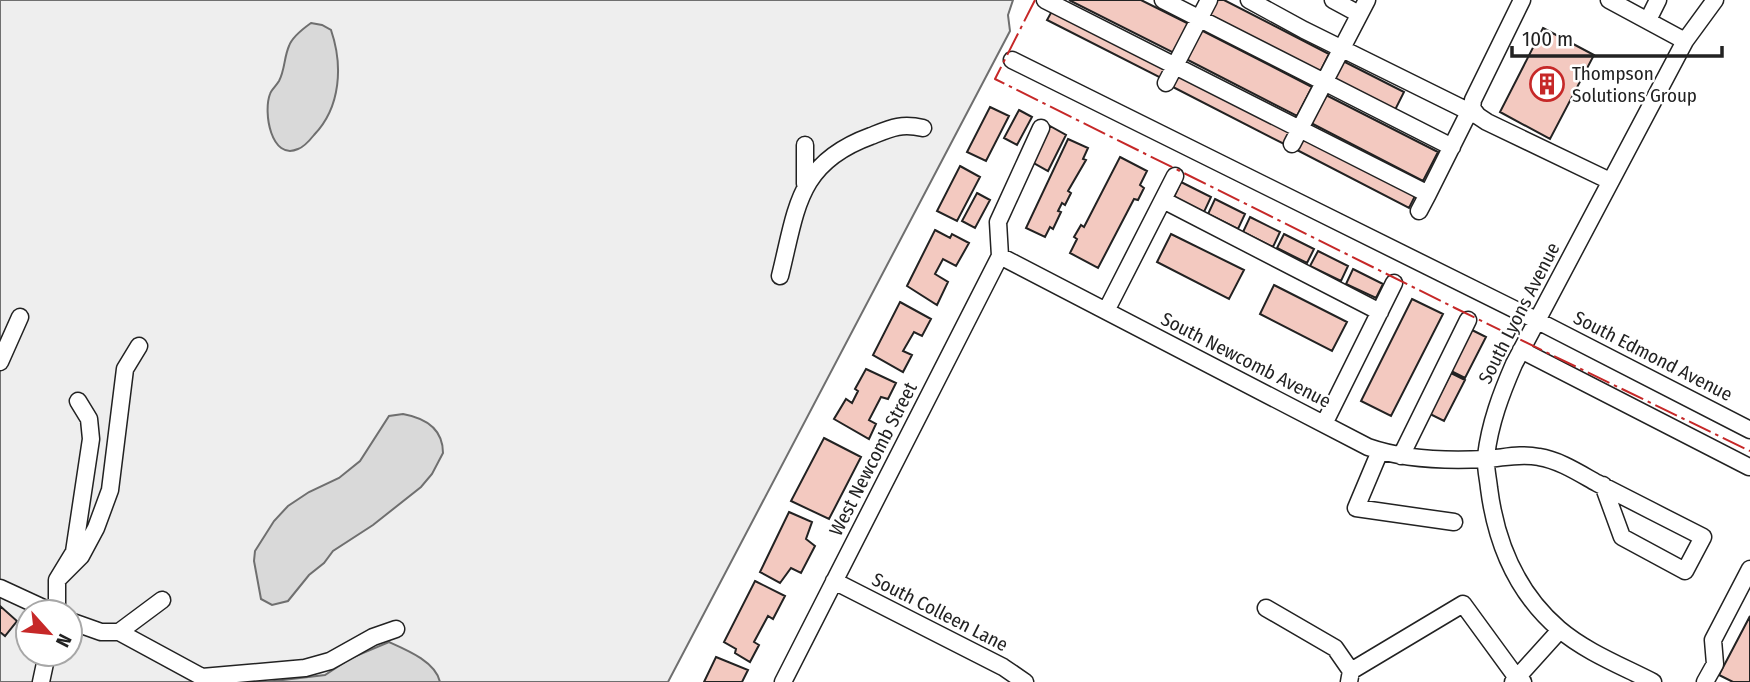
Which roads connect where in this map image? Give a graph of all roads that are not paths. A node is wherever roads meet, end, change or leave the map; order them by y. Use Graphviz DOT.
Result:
graph roads {
  1 [pos="1163,0"];
  2 [pos="1209,0"];
  3 [pos="1249,0"];
  4 [pos="1333,0"];
  5 [pos="1522,0"];
  6 [pos="1609,0"];
  7 [pos="1658,0"];
  8 [pos="1715,0"];
  9 [pos="1043,5"];
  10 [pos="1363,7"];
  11 [pos="1199,19"];
  12 [pos="1648,20"];
  13 [pos="1685,41"];
  14 [pos="1341,48"];
  15 [pos="1012,60"];
  16 [pos="1174,66"];
  17 [pos="1324,82"];
  18 [pos="1166,83"];
  19 [pos="1474,114"];
  20 [pos="923,128"];
  21 [pos="1041,128"];
  22 [pos="1296,137"];
  23 [pos="805,145"];
  24 [pos="1452,147"];
  25 [pos="1175,176"];
  26 [pos="1610,181"];
  27 [pos="805,184"];
  28 [pos="1428,194"];
  29 [pos="1163,200"];
  30 [pos="1419,211"];
  31 [pos="1000,256"];
  32 [pos="780,276"];
  33 [pos="1395,283"];
  34 [pos="1106,312"];
  35 [pos="1380,312"];
  36 [pos="20,317"];
  37 [pos="1468,320"];
  38 [pos="1536,320"];
  39 [pos="139,345"];
  40 [pos="1521,349"];
  41 [pos="0,362"];
  42 [pos="78,401"];
  43 [pos="1324,424"];
  44 [pos="1750,430"];
  45 [pos="1380,451"];
  46 [pos="1401,456"];
  47 [pos="1485,459"];
  48 [pos="1749,467"];
  49 [pos="1602,485"];
  50 [pos="1454,522"];
  51 [pos="1750,569"];
  52 [pos="57,580"];
  53 [pos="834,581"];
  54 [pos="0,588"];
  55 [pos="22,598"];
  56 [pos="55,598"];
  57 [pos="162,600"];
  58 [pos="1266,608"];
  59 [pos="84,626"];
  60 [pos="396,629"];
  61 [pos="1560,630"];
  62 [pos="119,632"];
  63 [pos="1350,676"];
  64 [pos="1518,681"];
  65 [pos="783,682"];
  66 [pos="1025,682"];
  67 [pos="1653,682"];
  68 [pos="1705,682"];
  1 -- 11 [label="street"];
  2 -- 11 [label="street"];
  3 -- 14 [label="street"];
  4 -- 10 [label="street"];
  5 -- 19 [label="street"];
  6 -- 12 [label="street"];
  7 -- 12 [label="street"];
  8 -- 13 [label="street, South Lyons Avenue"];
  9 -- 16 [label="street"];
  10 -- 14 [label="street"];
  11 -- 16 [label="street"];
  11 -- 17 [label="street"];
  12 -- 13 [label="street"];
  13 -- 26 [label="street, South Lyons Avenue"];
  14 -- 17 [label="street"];
  14 -- 19 [label="street"];
  15 -- 38 [label="street, South Edmond Avenue"];
  16 -- 18 [label="street"];
  16 -- 22 [label="street"];
  17 -- 22 [label="street"];
  17 -- 24 [label="street"];
  19 -- 24 [label="street"];
  19 -- 26 [label="street"];
  20 -- 27 [label="street"];
  21 -- 31 [label="street"];
  22 -- 28 [label="street"];
  23 -- 27 [label="street"];
  24 -- 28 [label="street"];
  25 -- 29 [label="street"];
  26 -- 38 [label="street, South Lyons Avenue"];
  27 -- 32 [label="street"];
  28 -- 30 [label="street"];
  29 -- 34 [label="street"];
  29 -- 35 [label="street"];
  31 -- 34 [label="street, South Newcomb Avenue"];
  31 -- 53 [label="street, West Newcomb Street"];
  33 -- 35 [label="street"];
  34 -- 43 [label="street, South Newcomb Avenue"];
  35 -- 43 [label="street"];
  36 -- 41 [label="street"];
  37 -- 46 [label="street"];
  38 -- 40 [label="street, South Lyons Avenue"];
  38 -- 44 [label="street, South Edmond Avenue"];
  39 -- 52 [label="street"];
  40 -- 47 [label="street, South Lyons Avenue"];
  40 -- 48 [label="street"];
  42 -- 52 [label="street"];
  43 -- 45 [label="street, South Newcomb Avenue"];
  45 -- 46 [label="street, South Newcomb Avenue"];
  45 -- 50 [label="street"];
  46 -- 47 [label="street, South Newcomb Avenue"];
  47 -- 49 [label="street, South Newcomb Avenue"];
  47 -- 61 [label="street, South Lyons Avenue"];
  49 -- 49 [label="street, South Newcomb Avenue"];
  51 -- 68 [label="street"];
  52 -- 56 [label="street"];
  53 -- 65 [label="street, West Newcomb Street"];
  53 -- 66 [label="street, South Colleen Lane"];
  54 -- 55 [label="street"];
  57 -- 62 [label="street"];
  58 -- 63 [label="street"];
  59 -- 62 [label="street"];
  60 -- 62 [label="street"];
  61 -- 64 [label="street"];
  61 -- 67 [label="street, South Lyons Avenue"];
  63 -- 64 [label="street"];
}
